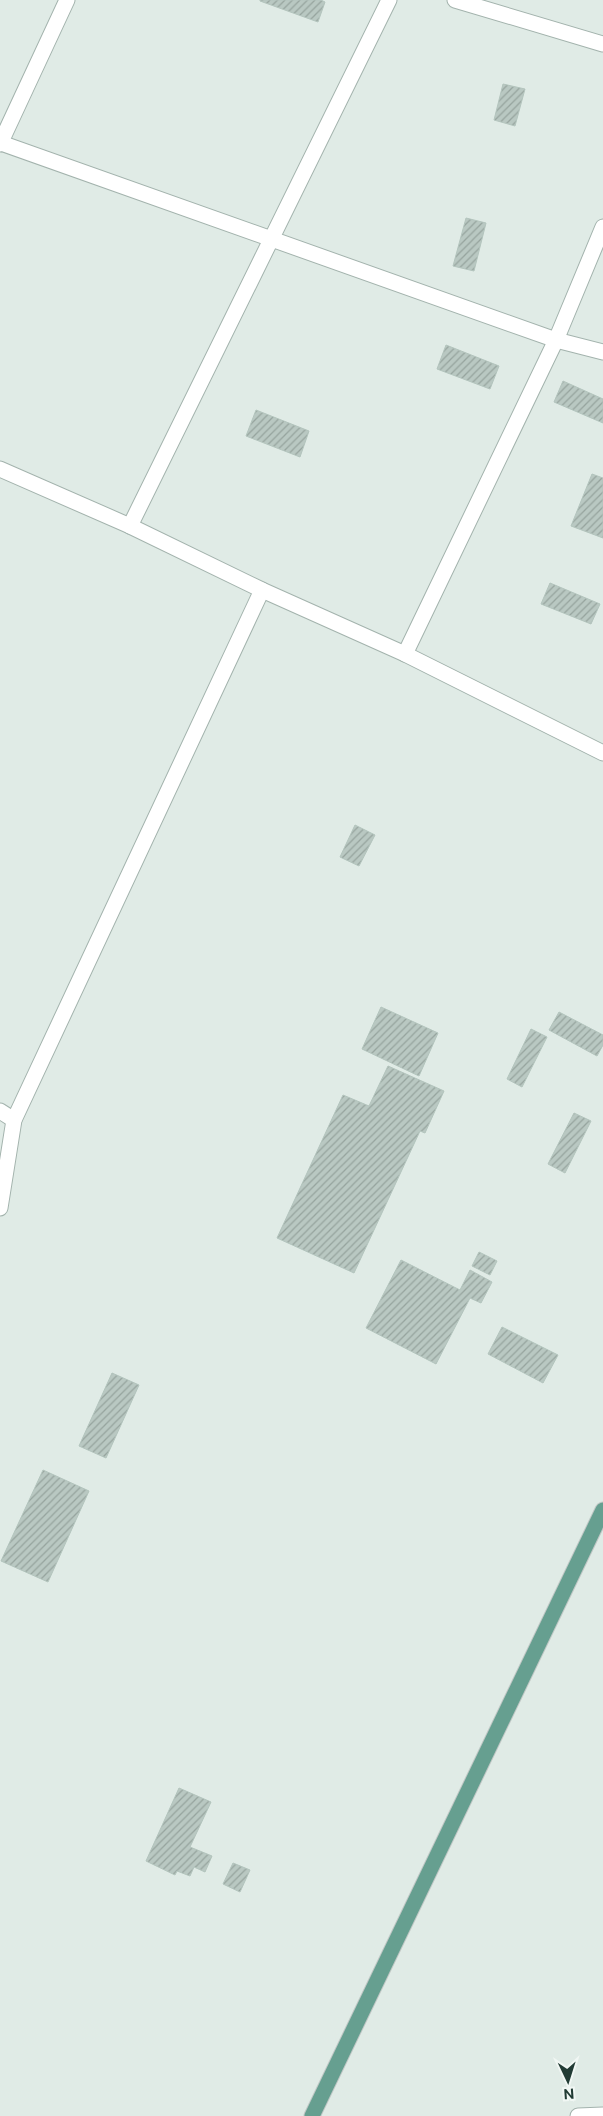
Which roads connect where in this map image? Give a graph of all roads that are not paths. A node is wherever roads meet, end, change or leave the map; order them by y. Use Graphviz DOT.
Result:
graph roads {
  1 [pos="67,0"];
  2 [pos="388,0"];
  3 [pos="455,0"];
  4 [pos="603,44"];
  5 [pos="0,144"];
  6 [pos="603,227"];
  7 [pos="271,240"];
  8 [pos="556,340"];
  9 [pos="603,352"];
  10 [pos="0,469"];
  11 [pos="130,526"];
  12 [pos="262,590"];
  13 [pos="405,654"];
  14 [pos="603,753"];
  15 [pos="0,1111"];
  16 [pos="14,1120"];
  17 [pos="0,1208"];
  18 [pos="603,1510"];
  19 [pos="603,2115"];
  20 [pos="312,2116"];
  21 [pos="578,2116"];
  1 -- 5 [label="street"];
  2 -- 7 [label="street"];
  3 -- 4 [label="street"];
  5 -- 7 [label="street"];
  6 -- 8 [label="street"];
  7 -- 8 [label="street"];
  7 -- 11 [label="street"];
  8 -- 9 [label="street"];
  8 -- 13 [label="street"];
  10 -- 11 [label="street"];
  11 -- 12 [label="street"];
  12 -- 13 [label="street"];
  12 -- 16 [label="street"];
  13 -- 14 [label="street"];
  15 -- 16 [label="street"];
  16 -- 17 [label="street"];
  18 -- 20 [label="main road"];
  19 -- 21 [label="street"];
}
